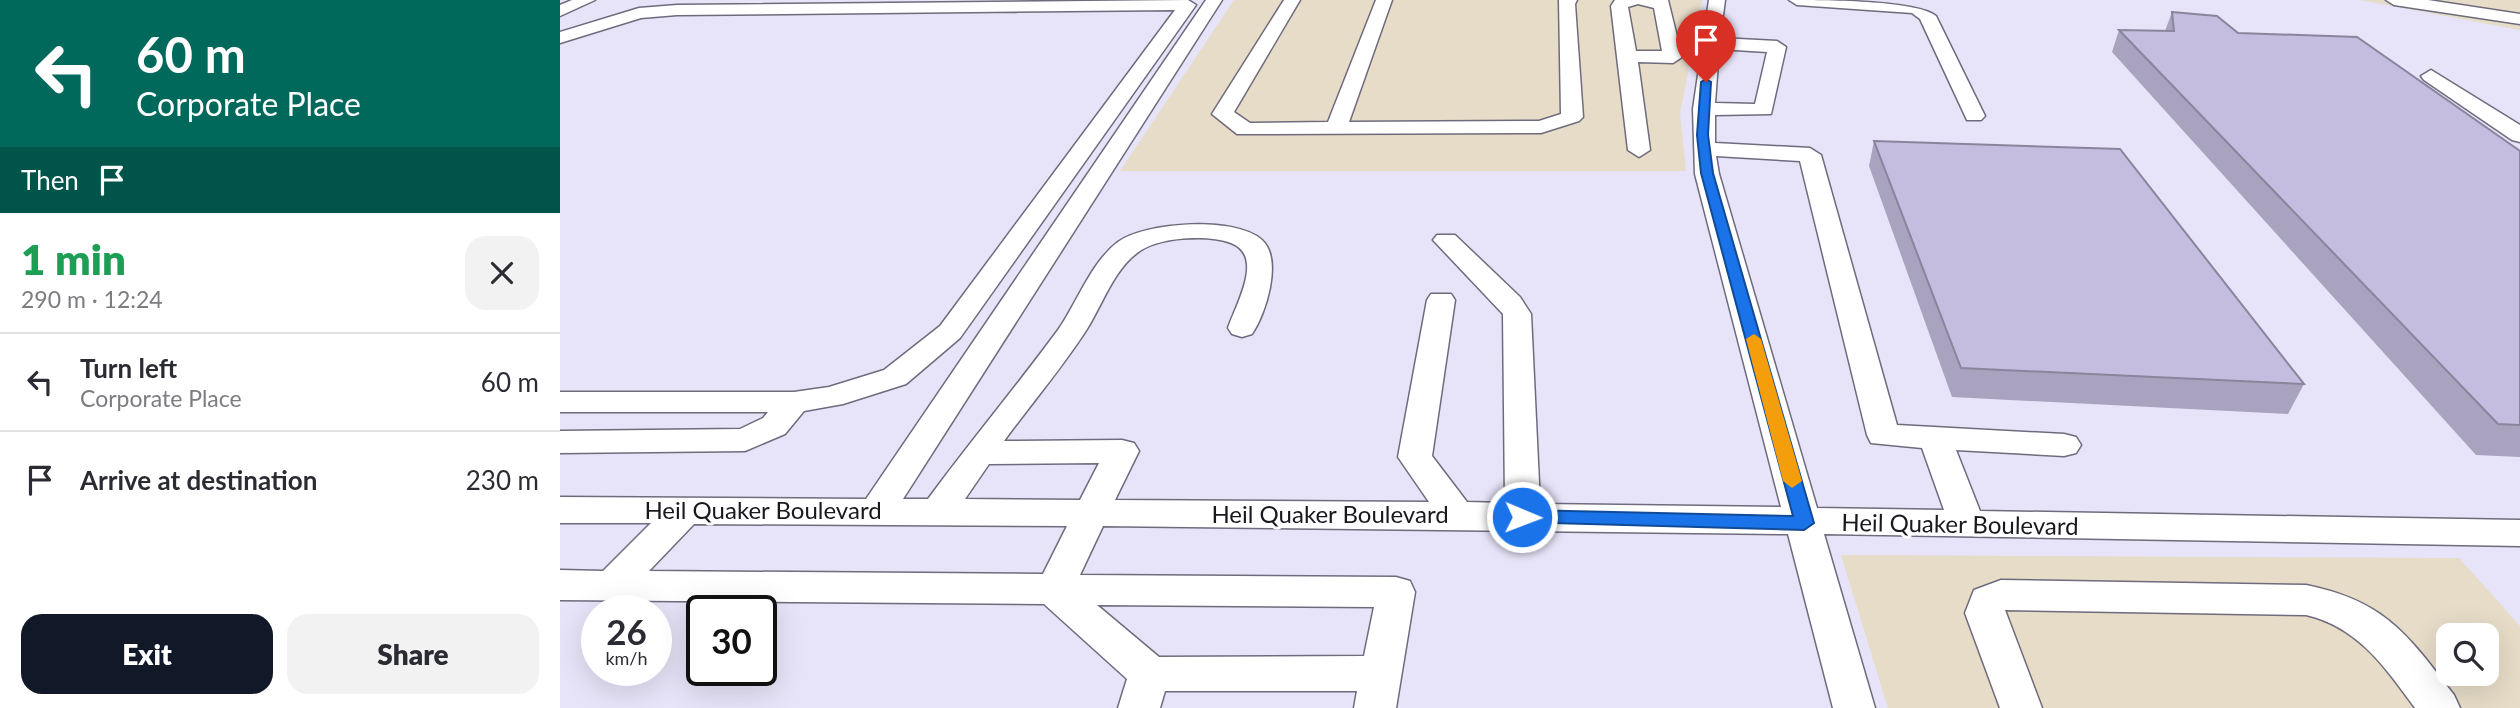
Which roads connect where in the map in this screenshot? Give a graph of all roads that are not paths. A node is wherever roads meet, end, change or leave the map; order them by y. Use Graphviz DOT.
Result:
graph roads {
  1 [pos="587,0"];
  2 [pos="1214,0"];
  3 [pos="1292,0"];
  4 [pos="1384,0"];
  5 [pos="1569,0"];
  6 [pos="1635,0"];
  7 [pos="1641,0"];
  8 [pos="1717,0"];
  9 [pos="1797,0"];
  10 [pos="2394,0"];
  11 [pos="560,11"];
  12 [pos="2520,19"];
  13 [pos="610,21"];
  14 [pos="560,27"];
  15 [pos="560,38"];
  16 [pos="1711,43"];
  17 [pos="1628,56"];
  18 [pos="2431,76"];
  19 [pos="1703,109"];
  20 [pos="1974,116"];
  21 [pos="1336,129"];
  22 [pos="2520,135"];
  23 [pos="1704,149"];
  24 [pos="1639,150"];
  25 [pos="1446,240"];
  26 [pos="1441,300"];
  27 [pos="1242,328"];
  28 [pos="560,402"];
  29 [pos="794,402"];
  30 [pos="1934,438"];
  31 [pos="560,442"];
  32 [pos="2064,445"];
  33 [pos="979,453"];
  34 [pos="560,510"];
  35 [pos="685,511"];
  36 [pos="876,512"];
  37 [pos="937,513"];
  38 [pos="1092,514"];
  39 [pos="1457,515"];
  40 [pos="1522,517"];
  41 [pos="1804,523"];
  42 [pos="1967,525"];
  43 [pos="2520,533"];
  44 [pos="560,586"];
  45 [pos="612,586"];
  46 [pos="1054,590"];
  47 [pos="1377,690"];
  48 [pos="1145,691"];
  49 [pos="1854,708"];
  50 [pos="2021,708"];
  51 [pos="2439,708"];
  1 -- 11 [label="street"];
  2 -- 36 [label="street"];
  3 -- 21 [label="street"];
  4 -- 21 [label="street"];
  5 -- 21 [label="street"];
  6 -- 17 [label="street"];
  7 -- 17 [label="street"];
  8 -- 16 [label="street"];
  9 -- 20 [label="street"];
  10 -- 12 [label="street"];
  13 -- 14 [label="street"];
  13 -- 15 [label="street"];
  13 -- 29 [label="street"];
  16 -- 19 [label="street"];
  16 -- 19 [label="street"];
  17 -- 24 [label="street"];
  18 -- 22 [label="street"];
  19 -- 23 [label="street"];
  23 -- 30 [label="street"];
  23 -- 41 [label="street"];
  25 -- 40 [label="street"];
  26 -- 39 [label="street"];
  27 -- 33 [label="street"];
  28 -- 29 [label="street"];
  29 -- 31 [label="street"];
  30 -- 32 [label="street"];
  30 -- 42 [label="street"];
  33 -- 37 [label="street"];
  33 -- 38 [label="street"];
  34 -- 35 [label="street, Heil Quaker Boulevard"];
  35 -- 36 [label="street, Heil Quaker Boulevard"];
  35 -- 45 [label="street"];
  36 -- 37 [label="street, Heil Quaker Boulevard"];
  37 -- 38 [label="street, Heil Quaker Boulevard"];
  38 -- 39 [label="street, Heil Quaker Boulevard"];
  38 -- 46 [label="street"];
  39 -- 40 [label="street, Heil Quaker Boulevard"];
  40 -- 41 [label="street, Heil Quaker Boulevard"];
  41 -- 42 [label="street, Heil Quaker Boulevard"];
  41 -- 49 [label="street"];
  42 -- 43 [label="street, Heil Quaker Boulevard"];
  44 -- 45 [label="street"];
  45 -- 46 [label="street"];
  46 -- 47 [label="street"];
  46 -- 48 [label="street"];
  47 -- 48 [label="street"];
  50 -- 51 [label="street"];
}
